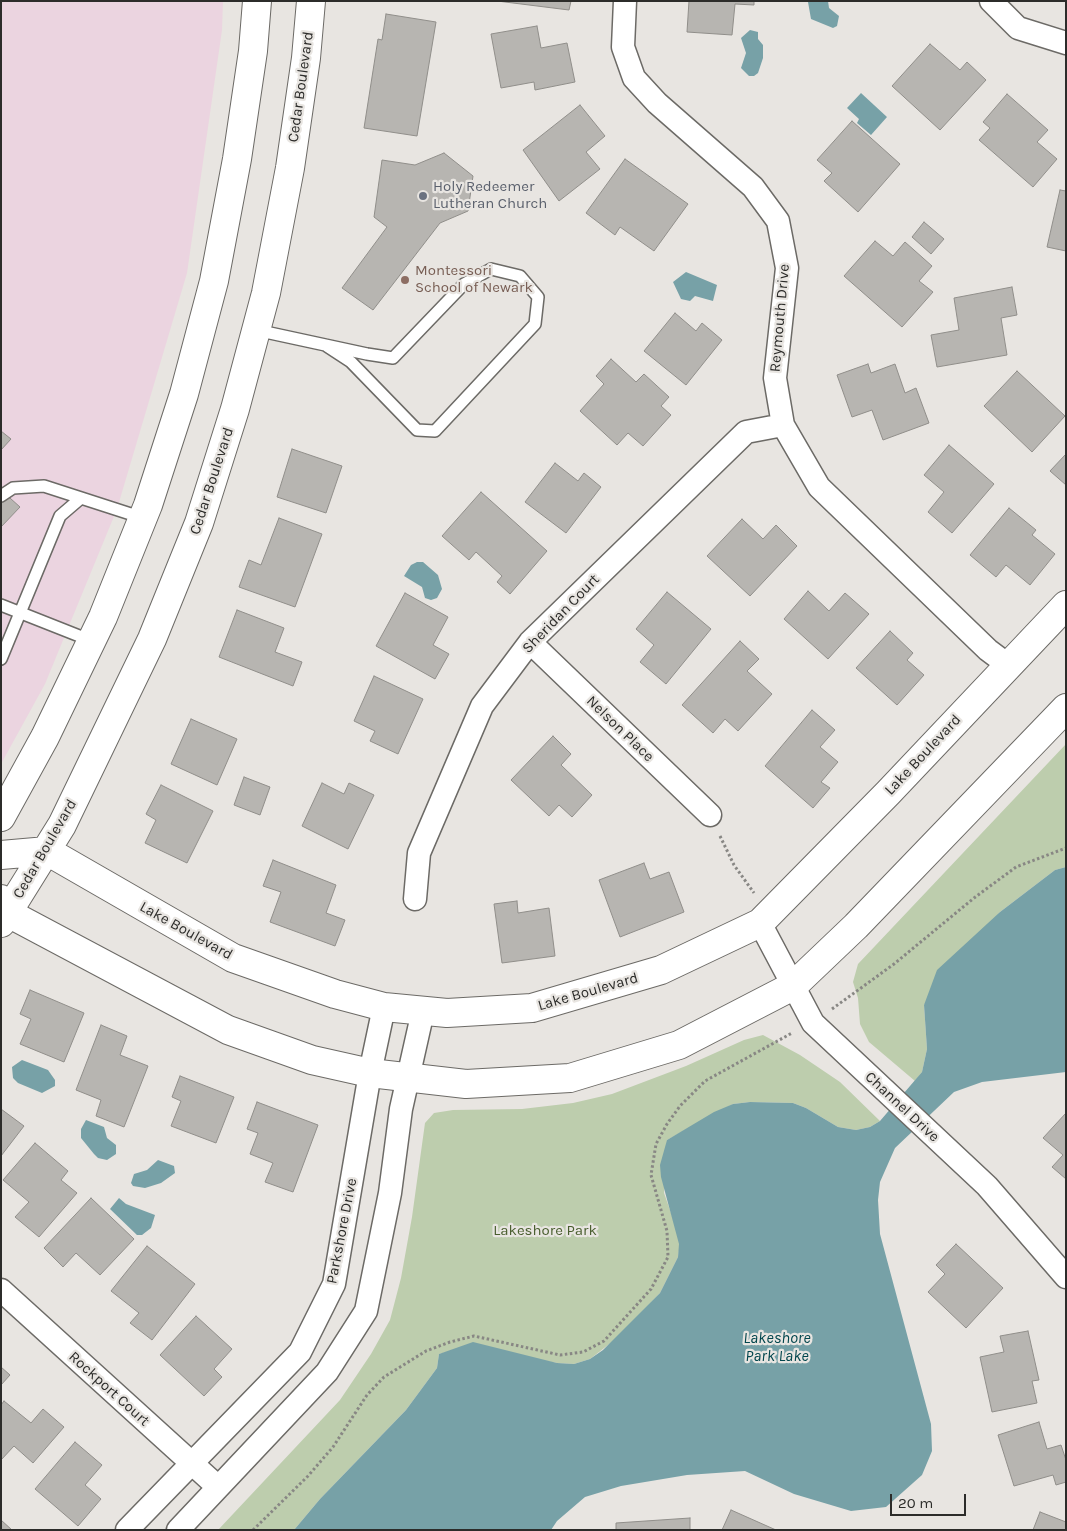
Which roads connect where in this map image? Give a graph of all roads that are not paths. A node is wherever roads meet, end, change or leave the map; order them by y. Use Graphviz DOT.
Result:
graph roads {
  1 [pos="257,1"];
  2 [pos="311,1"];
  3 [pos="625,1"];
  4 [pos="991,1"];
  5 [pos="1066,43"];
  6 [pos="256,330"];
  7 [pos="325,345"];
  8 [pos="783,425"];
  9 [pos="1,496"];
  10 [pos="81,498"];
  11 [pos="143,518"];
  12 [pos="1,604"];
  13 [pos="1066,605"];
  14 [pos="20,612"];
  15 [pos="92,641"];
  16 [pos="530,642"];
  17 [pos="1,659"];
  18 [pos="1008,665"];
  19 [pos="1066,708"];
  20 [pos="710,816"];
  21 [pos="1,817"];
  22 [pos="47,851"];
  23 [pos="1,855"];
  24 [pos="415,899"];
  25 [pos="4,912"];
  26 [pos="760,923"];
  27 [pos="793,986"];
  28 [pos="384,1007"];
  29 [pos="423,1011"];
  30 [pos="370,1073"];
  31 [pos="408,1077"];
  32 [pos="1066,1277"];
  33 [pos="1,1290"];
  34 [pos="191,1463"];
  35 [pos="218,1487"];
  36 [pos="127,1530"];
  37 [pos="178,1530"];
  1 -- 11 [label="street"];
  2 -- 6 [label="street, Cedar Boulevard"];
  3 -- 8 [label="street, Reymouth Drive"];
  4 -- 5 [label="street"];
  6 -- 7 [label="lane"];
  6 -- 22 [label="street, Cedar Boulevard"];
  7 -- 7 [label="lane"];
  8 -- 16 [label="street, Sheridan Court"];
  8 -- 18 [label="street, Reymouth Drive"];
  9 -- 10 [label="lane"];
  10 -- 11 [label="lane"];
  10 -- 14 [label="lane"];
  11 -- 15 [label="street"];
  12 -- 14 [label="lane"];
  13 -- 18 [label="street, Lake Boulevard"];
  14 -- 15 [label="lane"];
  14 -- 17 [label="lane"];
  15 -- 21 [label="street"];
  16 -- 20 [label="street, Nelson Place"];
  16 -- 24 [label="street, Sheridan Court"];
  18 -- 26 [label="street, Lake Boulevard"];
  19 -- 27 [label="street"];
  22 -- 23 [label="street"];
  22 -- 25 [label="street, Cedar Boulevard"];
  22 -- 28 [label="street, Lake Boulevard"];
  25 -- 30 [label="street"];
  26 -- 27 [label="street, Channel Drive"];
  26 -- 29 [label="street, Lake Boulevard"];
  27 -- 31 [label="street"];
  27 -- 32 [label="street, Channel Drive"];
  28 -- 29 [label="street, Lake Boulevard"];
  28 -- 30 [label="street, Parkshore Drive"];
  29 -- 31 [label="street"];
  30 -- 31 [label="street"];
  30 -- 34 [label="street, Parkshore Drive"];
  31 -- 35 [label="street"];
  33 -- 34 [label="street, Rockport Court"];
  34 -- 35 [label="street, Rockport Court"];
  34 -- 36 [label="street, Parkshore Drive"];
  35 -- 37 [label="street"];
}
